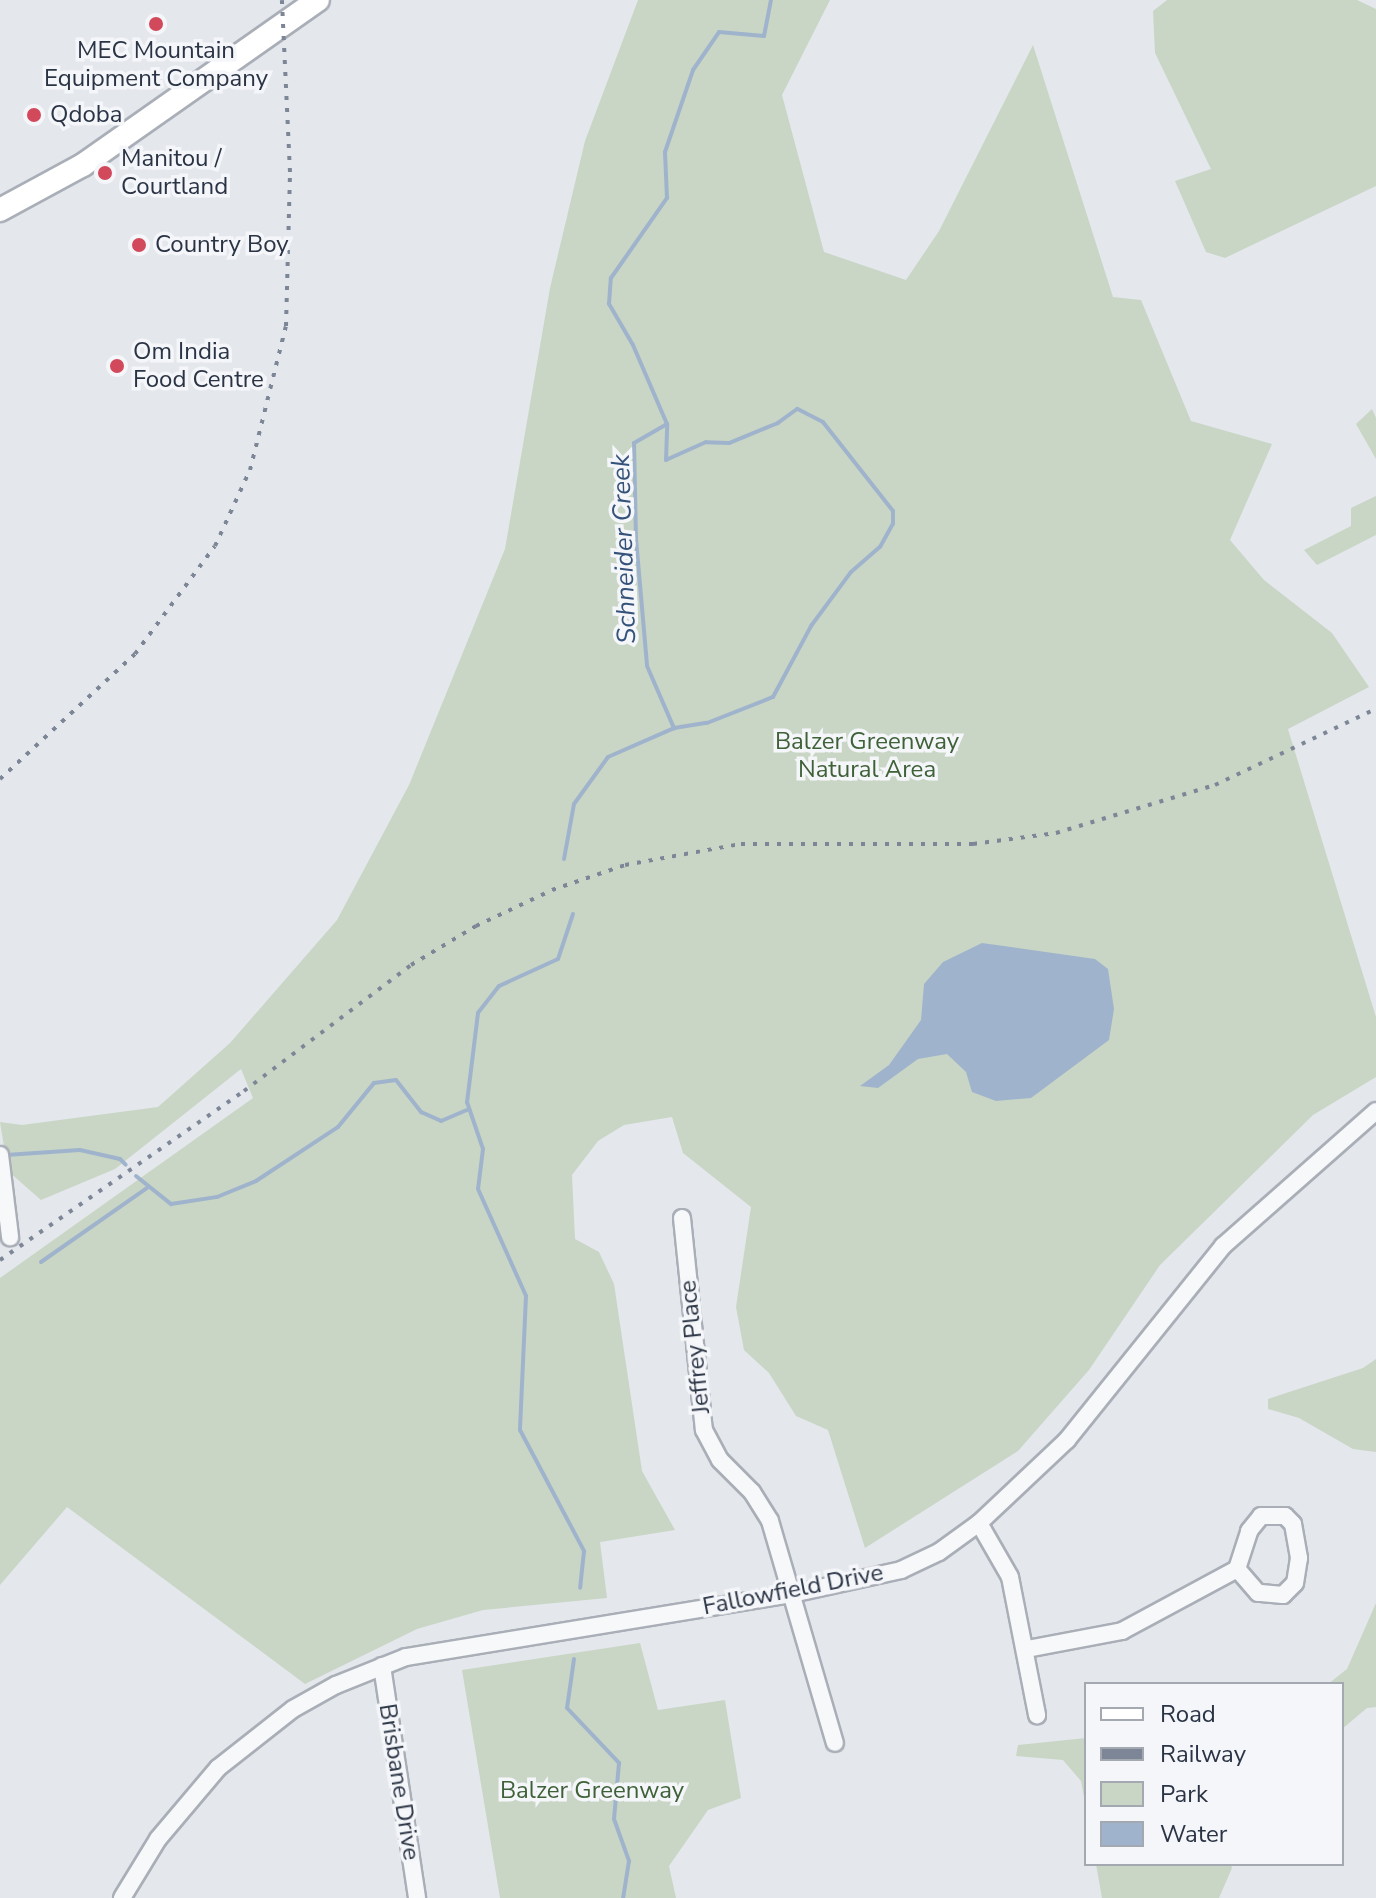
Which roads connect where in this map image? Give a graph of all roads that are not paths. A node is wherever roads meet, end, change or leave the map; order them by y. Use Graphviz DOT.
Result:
graph roads {
  1 [pos="318,0"];
  2 [pos="0,210"];
  3 [pos="1376,1111"];
  4 [pos="0,1155"];
  5 [pos="682,1218"];
  6 [pos="10,1237"];
  7 [pos="979,1523"];
  8 [pos="1237,1569"];
  9 [pos="792,1594"];
  10 [pos="1027,1649"];
  11 [pos="382,1666"];
  12 [pos="1037,1715"];
  13 [pos="835,1743"];
  14 [pos="122,1898"];
  15 [pos="417,1898"];
  1 -- 2 [label="main road"];
  3 -- 7 [label="street, Fallowfield Drive"];
  4 -- 6 [label="street"];
  5 -- 9 [label="street, Jeffrey Place"];
  7 -- 9 [label="street, Fallowfield Drive"];
  7 -- 10 [label="street"];
  8 -- 8 [label="street"];
  8 -- 10 [label="street"];
  9 -- 11 [label="street, Fallowfield Drive"];
  9 -- 13 [label="street, Jeffrey Place"];
  10 -- 12 [label="street"];
  11 -- 14 [label="street, Fallowfield Drive"];
  11 -- 15 [label="street, Brisbane Drive"];
}
